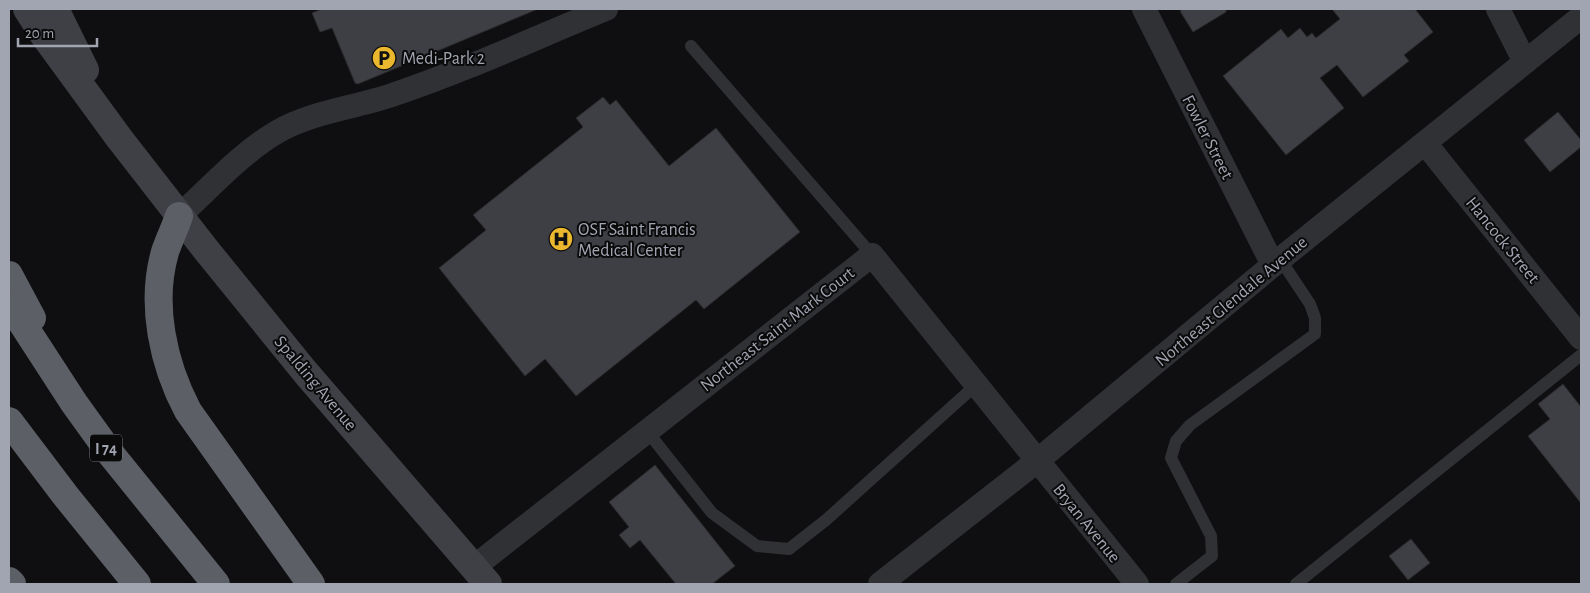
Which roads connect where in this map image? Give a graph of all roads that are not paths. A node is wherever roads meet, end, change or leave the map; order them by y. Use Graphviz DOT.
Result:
graph roads {
  1 [pos="27,9"];
  2 [pos="55,9"];
  3 [pos="606,9"];
  4 [pos="1144,9"];
  5 [pos="1498,9"];
  6 [pos="1581,17"];
  7 [pos="691,46"];
  8 [pos="1524,62"];
  9 [pos="1425,143"];
  10 [pos="148,177"];
  11 [pos="180,216"];
  12 [pos="872,255"];
  13 [pos="1277,262"];
  14 [pos="9,275"];
  15 [pos="9,303"];
  16 [pos="1581,338"];
  17 [pos="1581,355"];
  18 [pos="976,385"];
  19 [pos="9,421"];
  20 [pos="647,431"];
  21 [pos="9,440"];
  22 [pos="110,453"];
  23 [pos="1038,461"];
  24 [pos="481,576"];
  25 [pos="9,582"];
  26 [pos="12,584"];
  27 [pos="130,584"];
  28 [pos="137,584"];
  29 [pos="216,584"];
  30 [pos="311,584"];
  31 [pos="880,584"];
  32 [pos="1137,584"];
  33 [pos="1176,584"];
  34 [pos="1296,584"];
  1 -- 10 [label="main road, Spalding Avenue"];
  2 -- 10 [label="main road, Spalding Avenue"];
  3 -- 11 [label="street"];
  4 -- 13 [label="street, Fowler Street"];
  5 -- 8 [label="street"];
  6 -- 8 [label="street, Northeast Glendale Avenue"];
  7 -- 12 [label="lane"];
  8 -- 9 [label="street, Northeast Glendale Avenue"];
  9 -- 13 [label="street, Northeast Glendale Avenue"];
  9 -- 16 [label="street, Hancock Street"];
  10 -- 11 [label="main road, Spalding Avenue"];
  11 -- 24 [label="main road, Spalding Avenue"];
  11 -- 30 [label="highway"];
  12 -- 18 [label="street, Northeast Saint Mark Court"];
  12 -- 20 [label="street, Northeast Saint Mark Court"];
  13 -- 23 [label="street, Northeast Glendale Avenue"];
  13 -- 33 [label="lane"];
  14 -- 22 [label="highway"];
  15 -- 22 [label="highway, I 74"];
  17 -- 34 [label="lane"];
  18 -- 20 [label="lane"];
  18 -- 23 [label="street, Northeast Saint Mark Court"];
  19 -- 28 [label="highway"];
  20 -- 24 [label="street, Northeast Saint Mark Court"];
  21 -- 27 [label="highway"];
  22 -- 29 [label="highway, I 74"];
  23 -- 31 [label="street, Northeast Glendale Avenue"];
  23 -- 32 [label="street, Bryan Avenue"];
  25 -- 26 [label="highway"];
}
